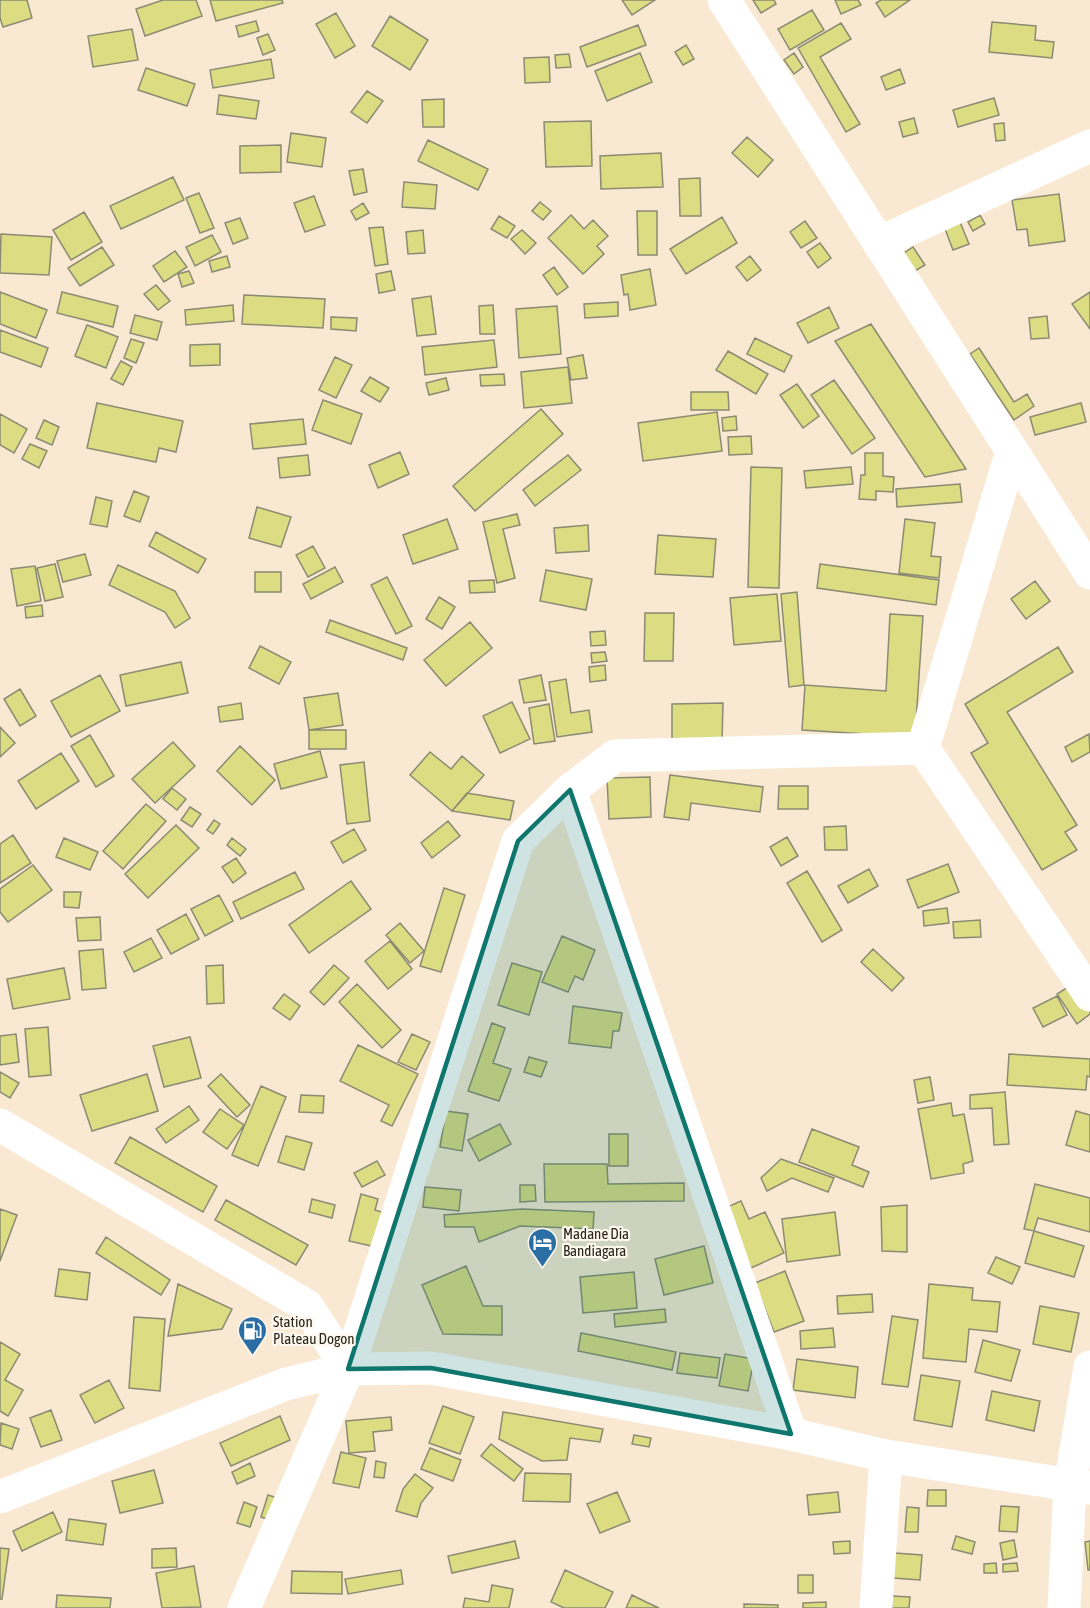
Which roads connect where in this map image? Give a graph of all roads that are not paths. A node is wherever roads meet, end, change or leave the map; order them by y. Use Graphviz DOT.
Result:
graph roads {
  1 [pos="724,0"];
  2 [pos="1090,146"];
  3 [pos="879,243"];
  4 [pos="1012,451"];
  5 [pos="1090,573"];
  6 [pos="923,748"];
  7 [pos="570,790"];
  8 [pos="1090,994"];
  9 [pos="0,1125"];
  10 [pos="1090,1367"];
  11 [pos="348,1369"];
  12 [pos="791,1434"];
  13 [pos="886,1456"];
  14 [pos="1080,1487"];
  15 [pos="0,1497"];
  16 [pos="244,1608"];
  17 [pos="876,1608"];
  18 [pos="1064,1608"];
  1 -- 3 [label="street"];
  2 -- 3 [label="street"];
  3 -- 4 [label="street"];
  4 -- 5 [label="street"];
  4 -- 6 [label="street"];
  6 -- 7 [label="street"];
  6 -- 8 [label="street"];
  7 -- 11 [label="street"];
  7 -- 12 [label="street"];
  9 -- 11 [label="street"];
  10 -- 14 [label="street"];
  11 -- 12 [label="street"];
  11 -- 15 [label="street"];
  11 -- 16 [label="street"];
  12 -- 13 [label="street"];
  13 -- 14 [label="street"];
  13 -- 17 [label="street"];
  14 -- 18 [label="street"];
}
